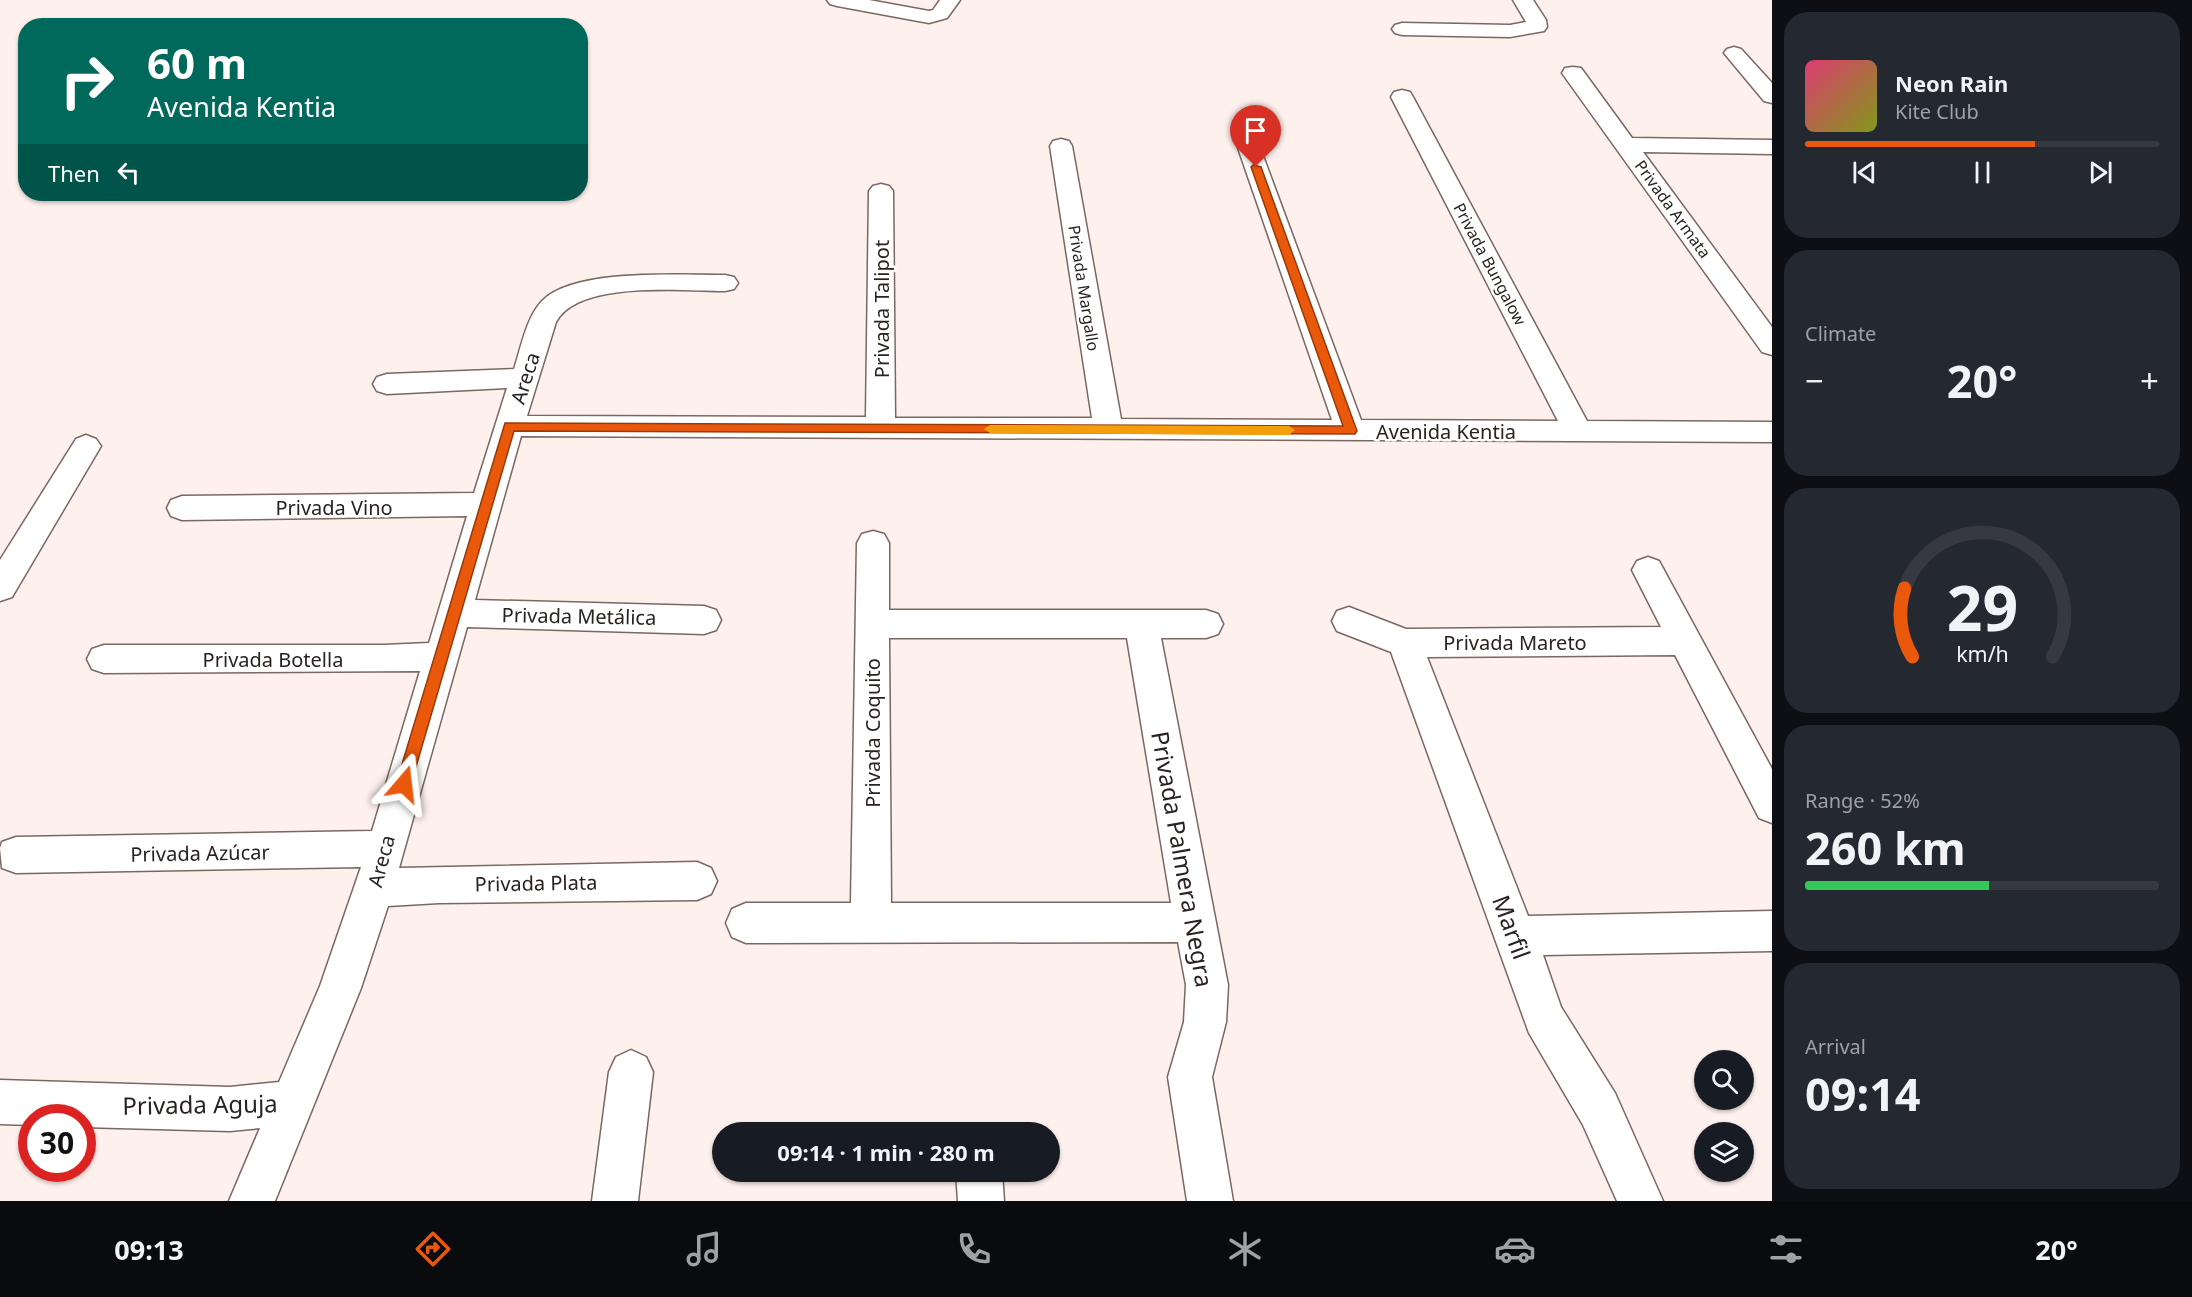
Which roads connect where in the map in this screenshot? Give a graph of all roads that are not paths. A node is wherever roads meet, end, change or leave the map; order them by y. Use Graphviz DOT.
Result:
graph roads {
  1 [pos="837,0"];
  2 [pos="950,0"];
  3 [pos="1523,0"];
  4 [pos="1402,29"];
  5 [pos="1734,53"];
  6 [pos="1573,73"];
  7 [pos="1772,96"];
  8 [pos="1402,97"];
  9 [pos="1248,145"];
  10 [pos="1628,145"];
  11 [pos="1061,146"];
  12 [pos="1772,147"];
  13 [pos="881,191"];
  14 [pos="725,283"];
  15 [pos="1772,346"];
  16 [pos="525,378"];
  17 [pos="387,384"];
  18 [pos="509,426"];
  19 [pos="880,428"];
  20 [pos="1108,430"];
  21 [pos="1351,431"];
  22 [pos="1578,432"];
  23 [pos="1772,432"];
  24 [pos="86,446"];
  25 [pos="487,504"];
  26 [pos="182,508"];
  27 [pos="873,543"];
  28 [pos="1648,570"];
  29 [pos="0,588"];
  30 [pos="454,614"];
  31 [pos="704,620"];
  32 [pos="1349,621"];
  33 [pos="873,624"];
  34 [pos="1142,624"];
  35 [pos="1206,624"];
  36 [pos="1685,641"];
  37 [pos="1405,643"];
  38 [pos="442,656"];
  39 [pos="104,659"];
  40 [pos="1772,806"];
  41 [pos="384,849"];
  42 [pos="16,855"];
  43 [pos="697,881"];
  44 [pos="374,888"];
  45 [pos="746,922"];
  46 [pos="871,922"];
  47 [pos="1194,922"];
  48 [pos="1772,931"];
  49 [pos="1516,936"];
  50 [pos="631,1072"];
  51 [pos="0,1102"];
  52 [pos="293,1103"];
  53 [pos="980,1182"];
  54 [pos="252,1201"];
  55 [pos="615,1201"];
  56 [pos="981,1201"];
  57 [pos="1210,1201"];
  58 [pos="1640,1201"];
  1 -- 2 [label="street"];
  3 -- 4 [label="street"];
  5 -- 7 [label="street"];
  6 -- 10 [label="street, Privada Armata"];
  8 -- 22 [label="street, Privada Bungalow"];
  9 -- 21 [label="street"];
  10 -- 12 [label="street"];
  10 -- 15 [label="street, Privada Armata"];
  11 -- 20 [label="street, Privada Margallo"];
  13 -- 19 [label="street, Privada Talipot"];
  14 -- 16 [label="street, Areca"];
  16 -- 17 [label="street"];
  16 -- 18 [label="street, Areca"];
  18 -- 19 [label="street, Avenida Kentia"];
  18 -- 25 [label="street, Areca"];
  19 -- 20 [label="street, Avenida Kentia"];
  20 -- 21 [label="street, Avenida Kentia"];
  21 -- 22 [label="street, Avenida Kentia"];
  22 -- 23 [label="street, Avenida Kentia"];
  24 -- 29 [label="street"];
  25 -- 26 [label="street, Privada Vino"];
  25 -- 30 [label="street, Areca"];
  27 -- 33 [label="street, Privada Coquito"];
  28 -- 36 [label="street"];
  30 -- 31 [label="street, Privada Metálica"];
  30 -- 38 [label="street, Areca"];
  32 -- 37 [label="street, Privada Mareto"];
  33 -- 34 [label="street"];
  33 -- 46 [label="street, Privada Coquito"];
  34 -- 35 [label="street"];
  34 -- 47 [label="street, Privada Palmera Negra"];
  36 -- 37 [label="street, Privada Mareto"];
  36 -- 40 [label="street"];
  37 -- 49 [label="street, Marfil"];
  38 -- 39 [label="street, Privada Botella"];
  38 -- 41 [label="street, Areca"];
  41 -- 42 [label="street, Privada Azúcar"];
  41 -- 44 [label="street, Areca"];
  43 -- 44 [label="street, Privada Plata"];
  44 -- 52 [label="street, Areca"];
  45 -- 46 [label="street"];
  46 -- 47 [label="street"];
  47 -- 57 [label="street, Privada Palmera Negra"];
  48 -- 49 [label="street"];
  49 -- 58 [label="street, Marfil"];
  50 -- 55 [label="street"];
  51 -- 52 [label="street, Privada Aguja"];
  52 -- 54 [label="street, Areca"];
  53 -- 56 [label="street"];
}
